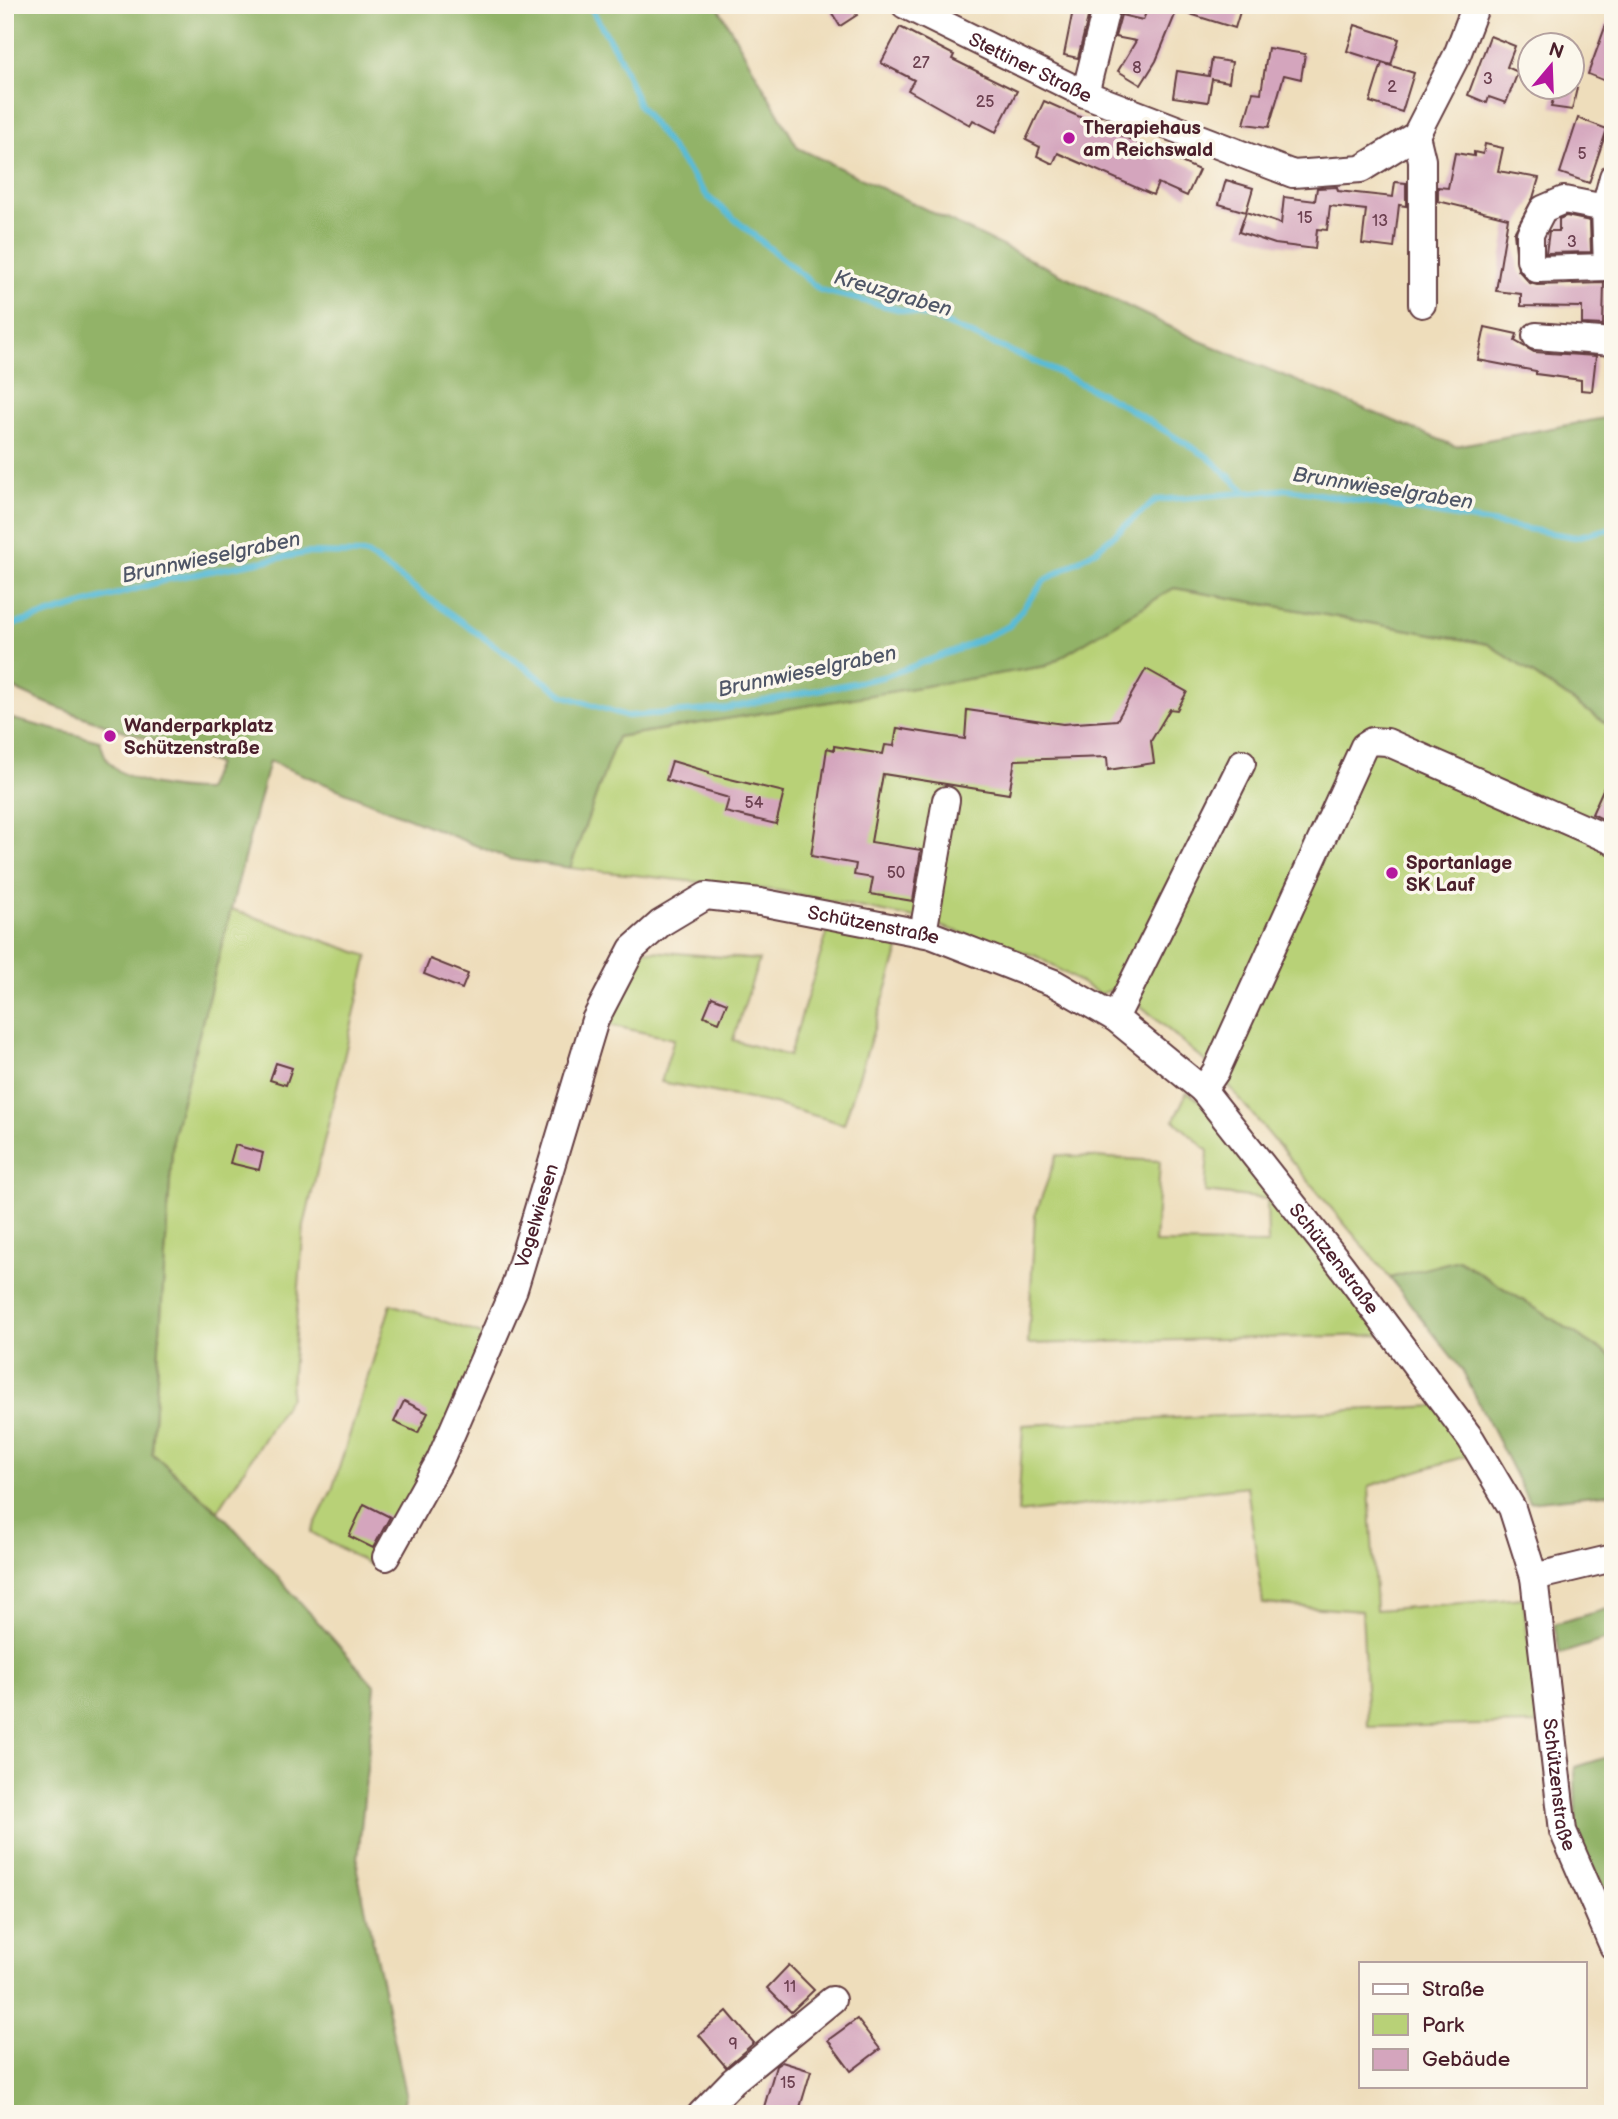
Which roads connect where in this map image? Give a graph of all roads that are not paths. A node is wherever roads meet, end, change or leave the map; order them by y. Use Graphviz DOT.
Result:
graph roads {
  1 [pos="905,5"];
  2 [pos="1107,5"];
  3 [pos="1476,5"];
  4 [pos="1086,94"];
  5 [pos="1416,135"];
  6 [pos="1613,177"];
  7 [pos="1605,208"];
  8 [pos="1422,304"];
  9 [pos="1536,336"];
  10 [pos="1613,342"];
  11 [pos="1242,763"];
  12 [pos="946,800"];
  13 [pos="1613,841"];
  14 [pos="706,896"];
  15 [pos="923,933"];
  16 [pos="1115,1018"];
  17 [pos="1203,1090"];
  18 [pos="386,1557"];
  19 [pos="1613,1558"];
  20 [pos="1534,1577"];
  21 [pos="1613,1946"];
  22 [pos="832,2000"];
  23 [pos="701,2114"];
  1 -- 4 [label="street, Stettiner Straße"];
  2 -- 4 [label="street"];
  3 -- 5 [label="street"];
  4 -- 5 [label="street, Stettiner Straße"];
  5 -- 8 [label="street"];
  6 -- 7 [label="street"];
  9 -- 10 [label="street"];
  11 -- 16 [label="street"];
  12 -- 15 [label="street"];
  13 -- 17 [label="street"];
  14 -- 15 [label="street, Schützenstraße"];
  14 -- 18 [label="street, Vogelwiesen"];
  15 -- 16 [label="street, Schützenstraße"];
  16 -- 17 [label="street, Schützenstraße"];
  17 -- 20 [label="street, Schützenstraße"];
  19 -- 20 [label="street"];
  20 -- 21 [label="street, Schützenstraße"];
  22 -- 23 [label="street"];
}
